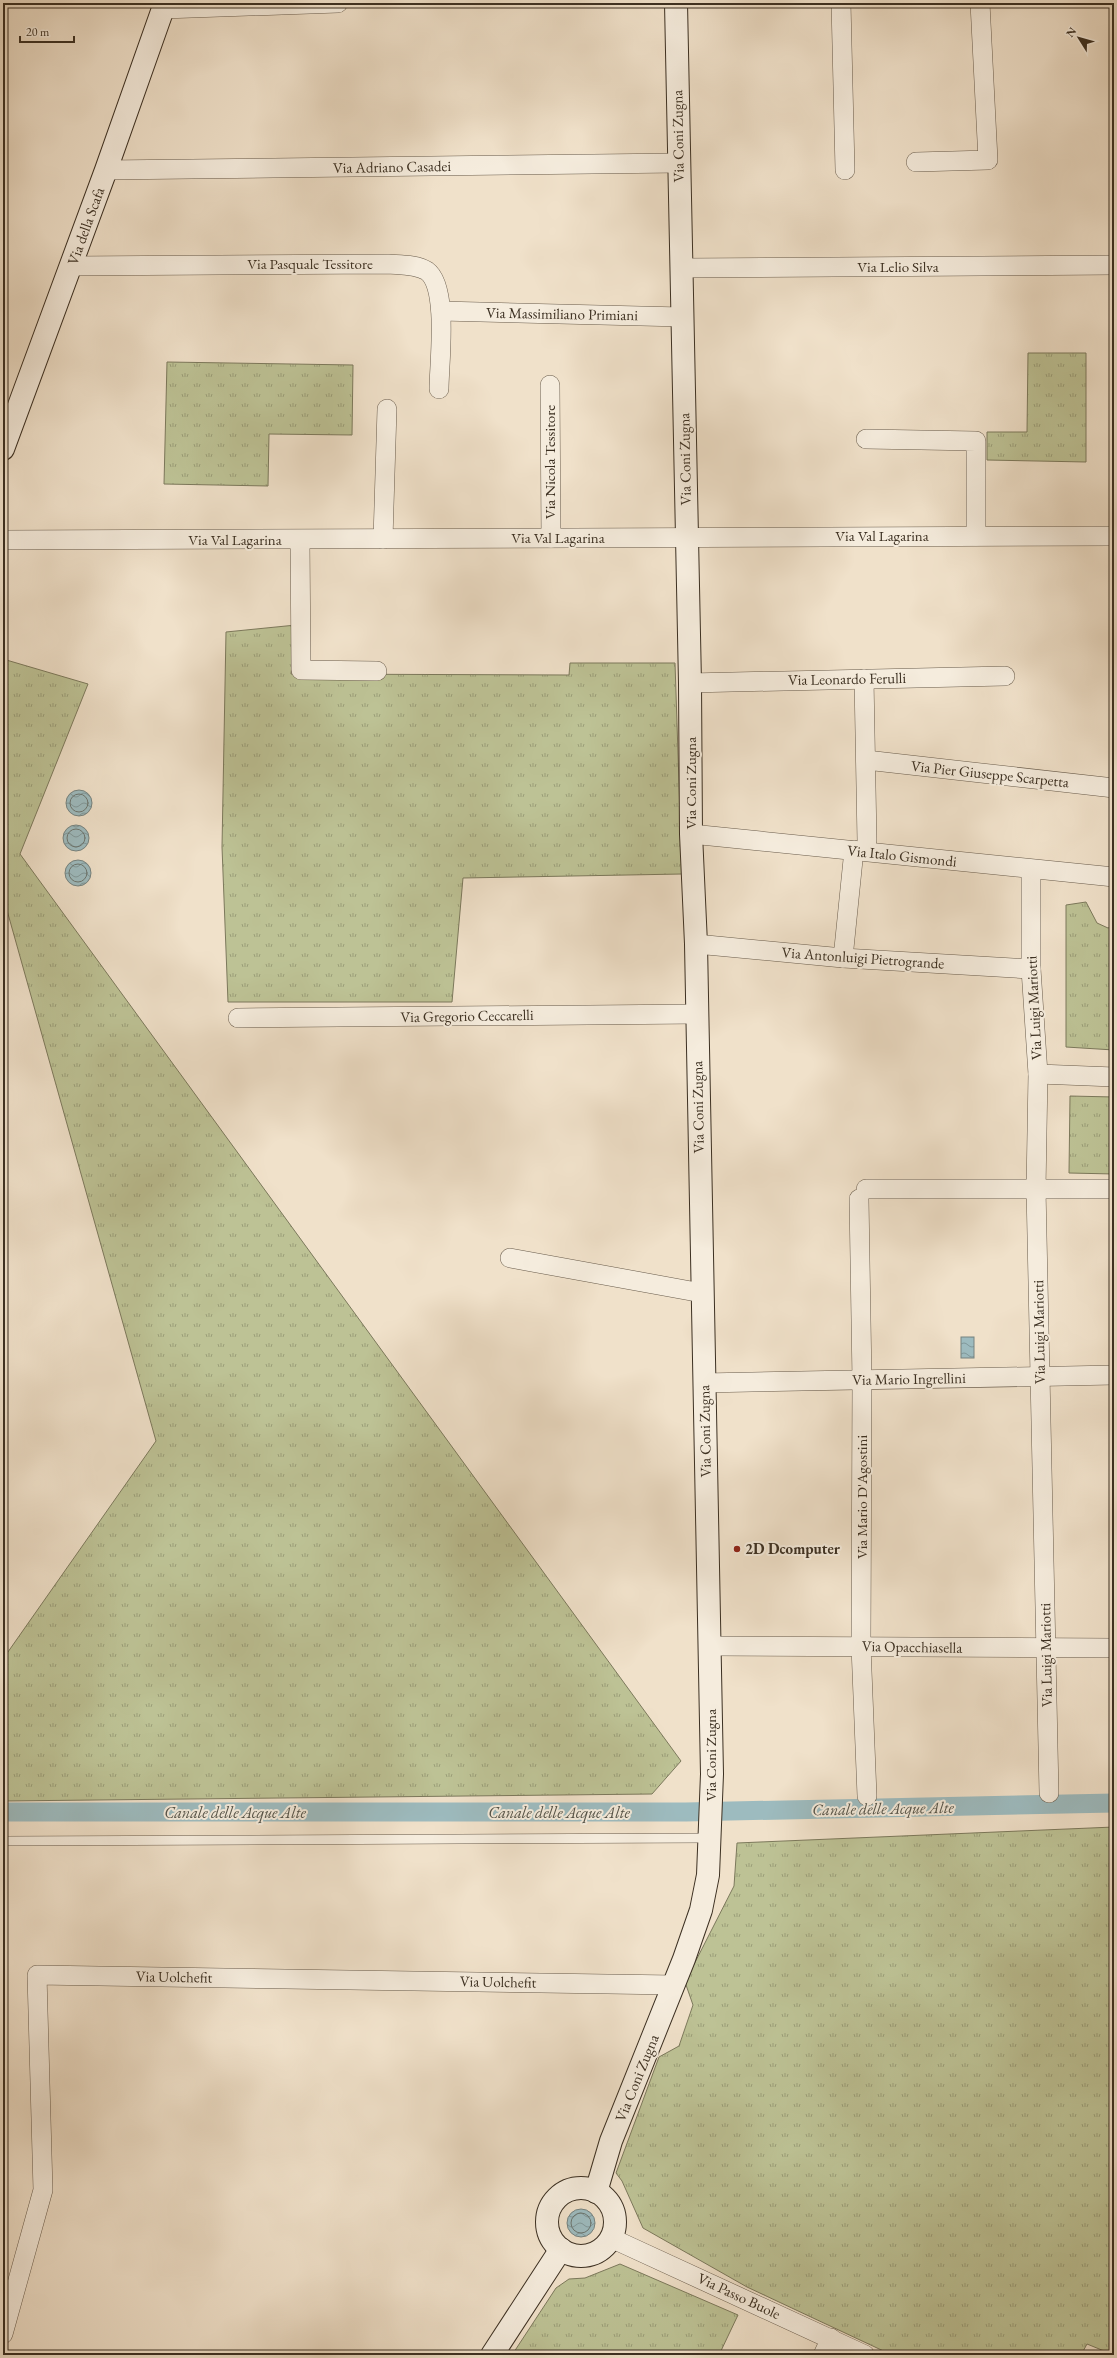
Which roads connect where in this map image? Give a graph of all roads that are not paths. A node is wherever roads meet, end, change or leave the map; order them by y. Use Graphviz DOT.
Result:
graph roads {
  1 [pos="338,3"];
  2 [pos="676,3"];
  3 [pos="841,3"];
  4 [pos="980,3"];
  5 [pos="164,6"];
  6 [pos="916,162"];
  7 [pos="678,163"];
  8 [pos="106,170"];
  9 [pos="845,170"];
  10 [pos="1114,265"];
  11 [pos="71,266"];
  12 [pos="682,268"];
  13 [pos="441,311"];
  14 [pos="682,317"];
  15 [pos="550,385"];
  16 [pos="439,389"];
  17 [pos="387,409"];
  18 [pos="866,438"];
  19 [pos="3,449"];
  20 [pos="976,536"];
  21 [pos="1114,536"];
  22 [pos="686,537"];
  23 [pos="551,538"];
  24 [pos="382,539"];
  25 [pos="3,540"];
  26 [pos="300,540"];
  27 [pos="377,671"];
  28 [pos="1005,676"];
  29 [pos="864,679"];
  30 [pos="690,683"];
  31 [pos="866,760"];
  32 [pos="1114,788"];
  33 [pos="691,834"];
  34 [pos="861,846"];
  35 [pos="1031,870"];
  36 [pos="1114,877"];
  37 [pos="696,944"];
  38 [pos="842,958"];
  39 [pos="1031,969"];
  40 [pos="696,1014"];
  41 [pos="238,1018"];
  42 [pos="1038,1074"];
  43 [pos="1114,1077"];
  44 [pos="1036,1189"];
  45 [pos="1114,1189"];
  46 [pos="510,1258"];
  47 [pos="702,1293"];
  48 [pos="1114,1375"];
  49 [pos="1040,1376"];
  50 [pos="862,1380"];
  51 [pos="704,1383"];
  52 [pos="710,1646"];
  53 [pos="861,1646"];
  54 [pos="1114,1648"];
  55 [pos="1046,1649"];
  56 [pos="1049,1793"];
  57 [pos="867,1796"];
  58 [pos="711,1838"];
  59 [pos="3,1841"];
  60 [pos="674,1985"];
  61 [pos="596,2192"];
  62 [pos="611,2238"];
  63 [pos="560,2249"];
  64 [pos="3,2334"];
  65 [pos="827,2347"];
  66 [pos="492,2355"];
  67 [pos="865,2355"];
  1 -- 5 [label="street"];
  2 -- 7 [label="street, Via Coni Zugna"];
  3 -- 9 [label="street"];
  4 -- 6 [label="street"];
  5 -- 8 [label="street, Via della Scafa"];
  7 -- 8 [label="street, Via Adriano Casadei"];
  7 -- 12 [label="street, Via Coni Zugna"];
  8 -- 11 [label="street, Via della Scafa"];
  10 -- 12 [label="street, Via Lelio Silva"];
  11 -- 13 [label="street, Via Pasquale Tessitore"];
  11 -- 19 [label="street, Via della Scafa"];
  12 -- 14 [label="street, Via Coni Zugna"];
  13 -- 14 [label="street, Via Massimiliano Primiani"];
  13 -- 16 [label="street, Via Pasquale Tessitore"];
  14 -- 22 [label="street, Via Coni Zugna"];
  15 -- 23 [label="street, Via Nicola Tessitore"];
  17 -- 24 [label="street"];
  18 -- 20 [label="street"];
  20 -- 21 [label="street, Via Val Lagarina"];
  20 -- 22 [label="street, Via Val Lagarina"];
  22 -- 23 [label="street, Via Val Lagarina"];
  22 -- 30 [label="street, Via Coni Zugna"];
  23 -- 24 [label="street, Via Val Lagarina"];
  24 -- 26 [label="street, Via Val Lagarina"];
  25 -- 26 [label="street, Via Val Lagarina"];
  26 -- 27 [label="street"];
  28 -- 29 [label="street, Via Leonardo Ferulli"];
  29 -- 30 [label="street, Via Leonardo Ferulli"];
  29 -- 31 [label="street"];
  30 -- 33 [label="street, Via Coni Zugna"];
  31 -- 32 [label="street, Via Pier Giuseppe Scarpetta"];
  31 -- 34 [label="street"];
  33 -- 34 [label="street, Via Italo Gismondi"];
  33 -- 37 [label="street, Via Coni Zugna"];
  34 -- 35 [label="street, Via Italo Gismondi"];
  34 -- 38 [label="street"];
  35 -- 36 [label="street, Via Italo Gismondi"];
  35 -- 39 [label="street, Via Luigi Mariotti"];
  37 -- 38 [label="street, Via Antonluigi Pietrogrande"];
  37 -- 40 [label="street, Via Coni Zugna"];
  38 -- 39 [label="street, Via Antonluigi Pietrogrande"];
  39 -- 42 [label="street, Via Luigi Mariotti"];
  40 -- 41 [label="street, Via Gregorio Ceccarelli"];
  40 -- 47 [label="street, Via Coni Zugna"];
  42 -- 43 [label="street"];
  42 -- 44 [label="street, Via Luigi Mariotti"];
  44 -- 45 [label="street"];
  44 -- 49 [label="street, Via Luigi Mariotti"];
  44 -- 50 [label="street, Via Mario D'Agostini"];
  46 -- 47 [label="street"];
  47 -- 51 [label="street, Via Coni Zugna"];
  48 -- 49 [label="street, Via Mario Ingrellini"];
  49 -- 50 [label="street, Via Mario Ingrellini"];
  49 -- 55 [label="street, Via Luigi Mariotti"];
  50 -- 51 [label="street, Via Mario Ingrellini"];
  50 -- 53 [label="street, Via Mario D'Agostini"];
  51 -- 52 [label="street, Via Coni Zugna"];
  52 -- 53 [label="street, Via Opacchiasella"];
  52 -- 58 [label="street, Via Coni Zugna"];
  53 -- 55 [label="street, Via Opacchiasella"];
  53 -- 57 [label="street, Via Mario D'Agostini"];
  54 -- 55 [label="street, Via Opacchiasella"];
  55 -- 56 [label="street, Via Luigi Mariotti"];
  58 -- 59 [label="lane"];
  58 -- 60 [label="street, Via Coni Zugna"];
  60 -- 61 [label="street, Via Coni Zugna"];
  60 -- 64 [label="street, Via Uolchefit"];
  61 -- 62 [label="street"];
  61 -- 63 [label="street"];
  62 -- 63 [label="street"];
  62 -- 65 [label="street, Via Passo Buole"];
  63 -- 66 [label="street"];
  65 -- 67 [label="street, Via Passo Buole"];
}
